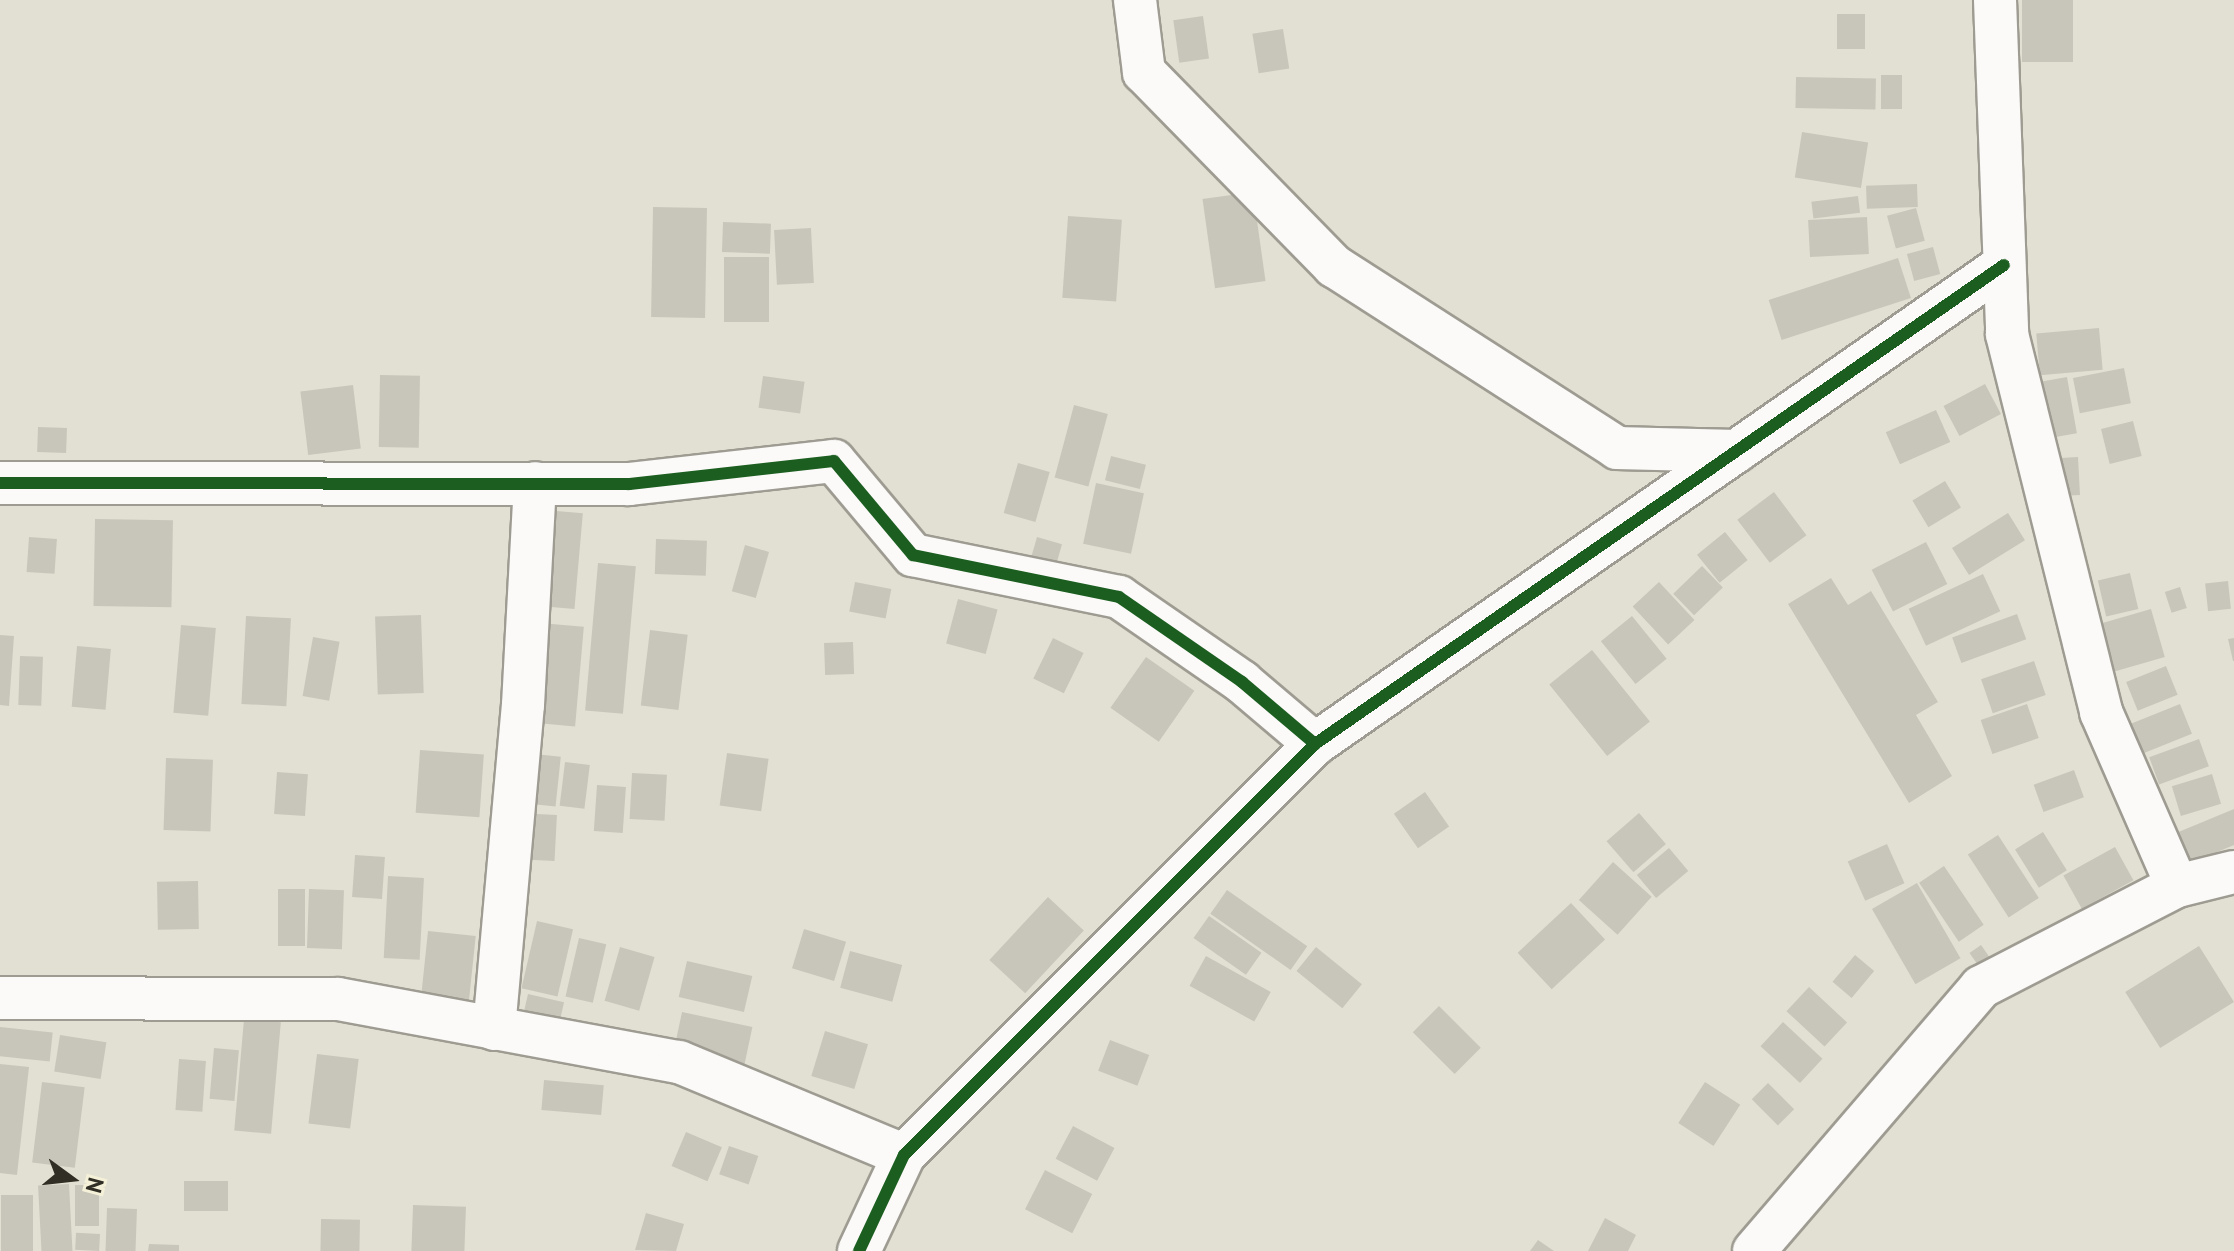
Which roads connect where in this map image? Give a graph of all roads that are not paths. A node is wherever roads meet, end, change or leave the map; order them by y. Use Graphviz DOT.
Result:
graph roads {
  1 [pos="1135,0"];
  2 [pos="1995,0"];
  3 [pos="2004,265"];
  4 [pos="1737,451"];
  5 [pos="0,483"];
  6 [pos="535,483"];
  7 [pos="1315,744"];
  8 [pos="2234,872"];
  9 [pos="2177,886"];
  10 [pos="0,998"];
  11 [pos="494,1029"];
  12 [pos="904,1155"];
  13 [pos="859,1251"];
  14 [pos="1754,1251"];
  1 -- 4 [label="street"];
  2 -- 3 [label="street"];
  3 -- 4 [label="street"];
  3 -- 9 [label="street"];
  4 -- 7 [label="street"];
  5 -- 6 [label="street"];
  6 -- 7 [label="street"];
  6 -- 11 [label="street"];
  7 -- 12 [label="street"];
  8 -- 9 [label="street"];
  9 -- 14 [label="street"];
  10 -- 11 [label="street"];
  11 -- 12 [label="street"];
  12 -- 13 [label="street"];
}
